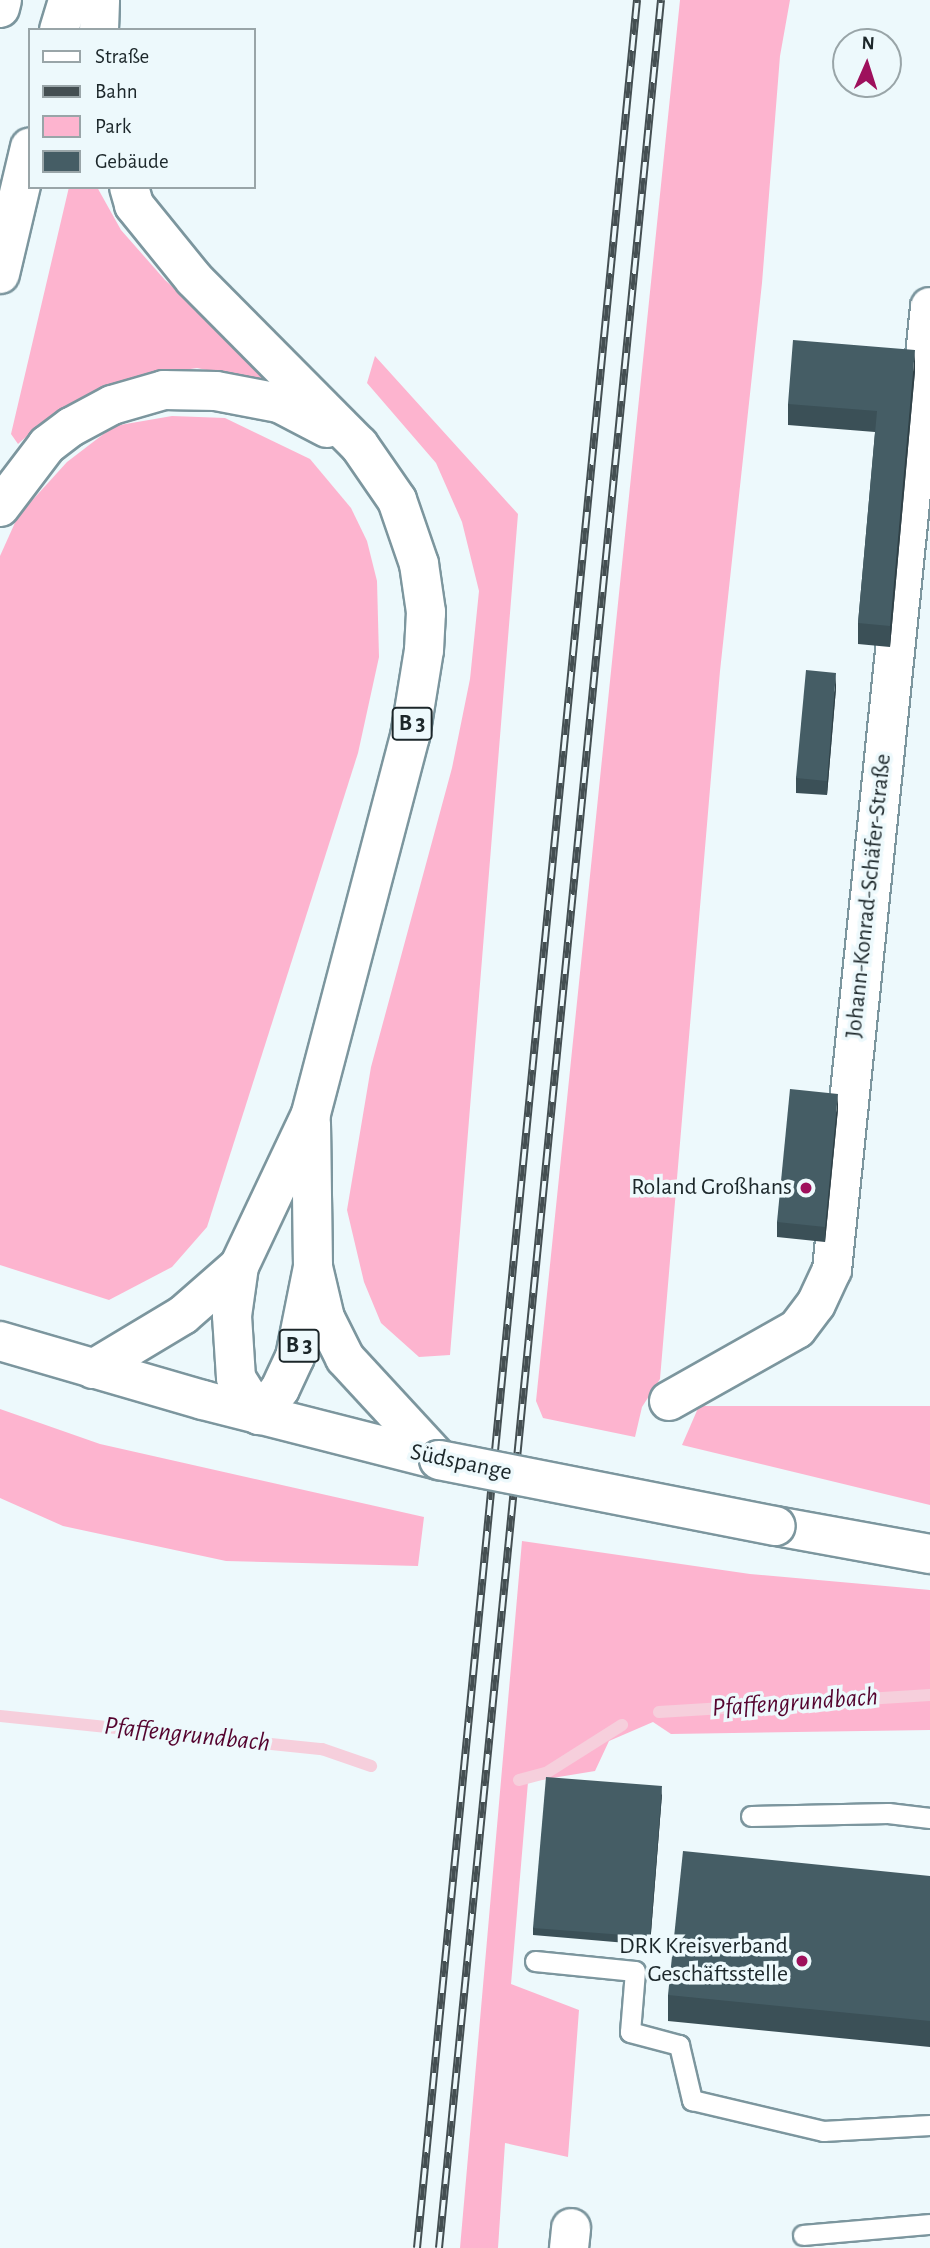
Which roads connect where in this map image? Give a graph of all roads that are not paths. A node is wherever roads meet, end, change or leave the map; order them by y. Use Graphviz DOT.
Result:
graph roads {
  1 [pos="2,0"];
  2 [pos="68,0"];
  3 [pos="100,0"];
  4 [pos="0,8"];
  5 [pos="60,28"];
  6 [pos="99,28"];
  7 [pos="28,155"];
  8 [pos="130,189"];
  9 [pos="0,274"];
  10 [pos="930,307"];
  11 [pos="359,445"];
  12 [pos="0,508"];
  13 [pos="311,1114"];
  14 [pos="239,1266"];
  15 [pos="313,1267"];
  16 [pos="0,1341"];
  17 [pos="93,1369"];
  18 [pos="669,1401"];
  19 [pos="259,1415"];
  20 [pos="439,1460"];
  21 [pos="930,1554"];
  22 [pos="751,1816"];
  23 [pos="930,1818"];
  24 [pos="535,1961"];
  25 [pos="930,2125"];
  26 [pos="930,2224"];
  27 [pos="803,2235"];
  1 -- 4 [label="main road"];
  2 -- 5 [label="main road"];
  3 -- 6 [label="main road"];
  7 -- 9 [label="main road"];
  8 -- 11 [label="main road, B 3"];
  10 -- 18 [label="main road, Johann-Konrad-Schäfer-Straße"];
  11 -- 12 [label="main road, B 3"];
  11 -- 13 [label="main road, B 3"];
  13 -- 14 [label="main road, B 3"];
  13 -- 15 [label="main road, B 3"];
  14 -- 17 [label="main road, B 3"];
  14 -- 19 [label="main road, B 3"];
  15 -- 19 [label="main road, B 3"];
  15 -- 20 [label="main road, B 3"];
  16 -- 17 [label="main road, Südspange"];
  17 -- 19 [label="main road, Südspange"];
  19 -- 20 [label="main road, Südspange"];
  20 -- 21 [label="main road, Südspange, bridge"];
  22 -- 23 [label="lane"];
  24 -- 25 [label="lane"];
  26 -- 27 [label="lane"];
}
